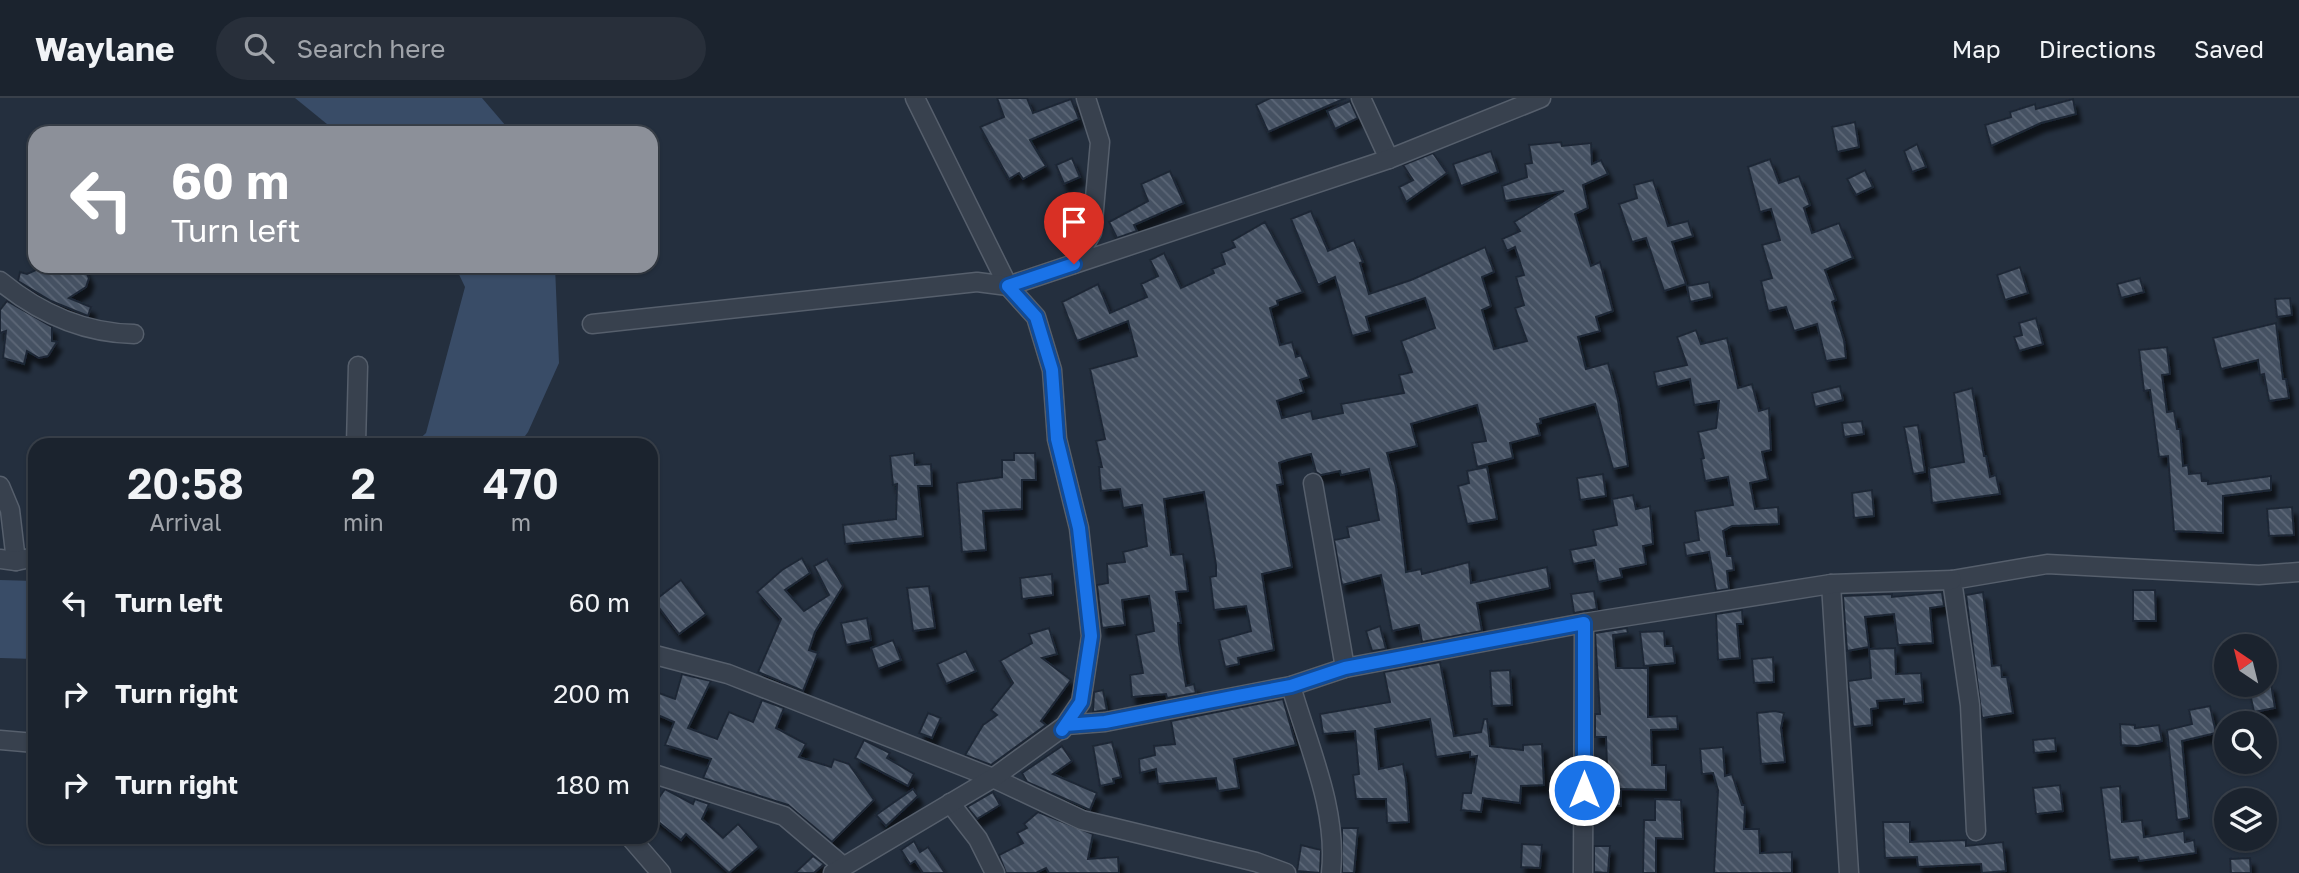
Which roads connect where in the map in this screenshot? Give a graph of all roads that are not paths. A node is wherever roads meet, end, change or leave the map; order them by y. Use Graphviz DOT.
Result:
graph roads {
  1 [pos="915,98"];
  2 [pos="1086,98"];
  3 [pos="1361,98"];
  4 [pos="1541,98"];
  5 [pos="1389,159"];
  6 [pos="1074,264"];
  7 [pos="0,281"];
  8 [pos="1008,286"];
  9 [pos="592,324"];
  10 [pos="134,334"];
  11 [pos="358,366"];
  12 [pos="356,438"];
  13 [pos="1313,482"];
  14 [pos="0,486"];
  15 [pos="28,558"];
  16 [pos="8,560"];
  17 [pos="2299,572"];
  18 [pos="1952,580"];
  19 [pos="1831,584"];
  20 [pos="1584,623"];
  21 [pos="658,656"];
  22 [pos="1345,668"];
  23 [pos="1291,686"];
  24 [pos="1062,730"];
  25 [pos="0,740"];
  26 [pos="28,742"];
  27 [pos="658,775"];
  28 [pos="993,778"];
  29 [pos="950,803"];
  30 [pos="1976,831"];
  31 [pos="636,844"];
  32 [pos="838,870"];
  33 [pos="661,873"];
  34 [pos="995,873"];
  35 [pos="1286,873"];
  36 [pos="1331,873"];
  37 [pos="1583,873"];
  38 [pos="1849,873"];
  1 -- 8 [label="street"];
  2 -- 6 [label="street"];
  3 -- 5 [label="street"];
  4 -- 5 [label="street"];
  5 -- 6 [label="street"];
  6 -- 8 [label="street"];
  7 -- 10 [label="street"];
  8 -- 9 [label="street"];
  8 -- 24 [label="street"];
  11 -- 12 [label="street"];
  13 -- 22 [label="street"];
  14 -- 16 [label="street"];
  15 -- 16 [label="street"];
  17 -- 18 [label="street"];
  18 -- 19 [label="street"];
  18 -- 30 [label="street"];
  19 -- 20 [label="street"];
  19 -- 38 [label="street"];
  20 -- 22 [label="street"];
  20 -- 37 [label="street"];
  21 -- 28 [label="street"];
  22 -- 23 [label="street"];
  23 -- 24 [label="street"];
  23 -- 36 [label="street"];
  24 -- 28 [label="street"];
  25 -- 26 [label="street"];
  27 -- 32 [label="street"];
  28 -- 29 [label="street"];
  28 -- 35 [label="street"];
  29 -- 32 [label="street"];
  29 -- 34 [label="street"];
  31 -- 33 [label="street"];
}
